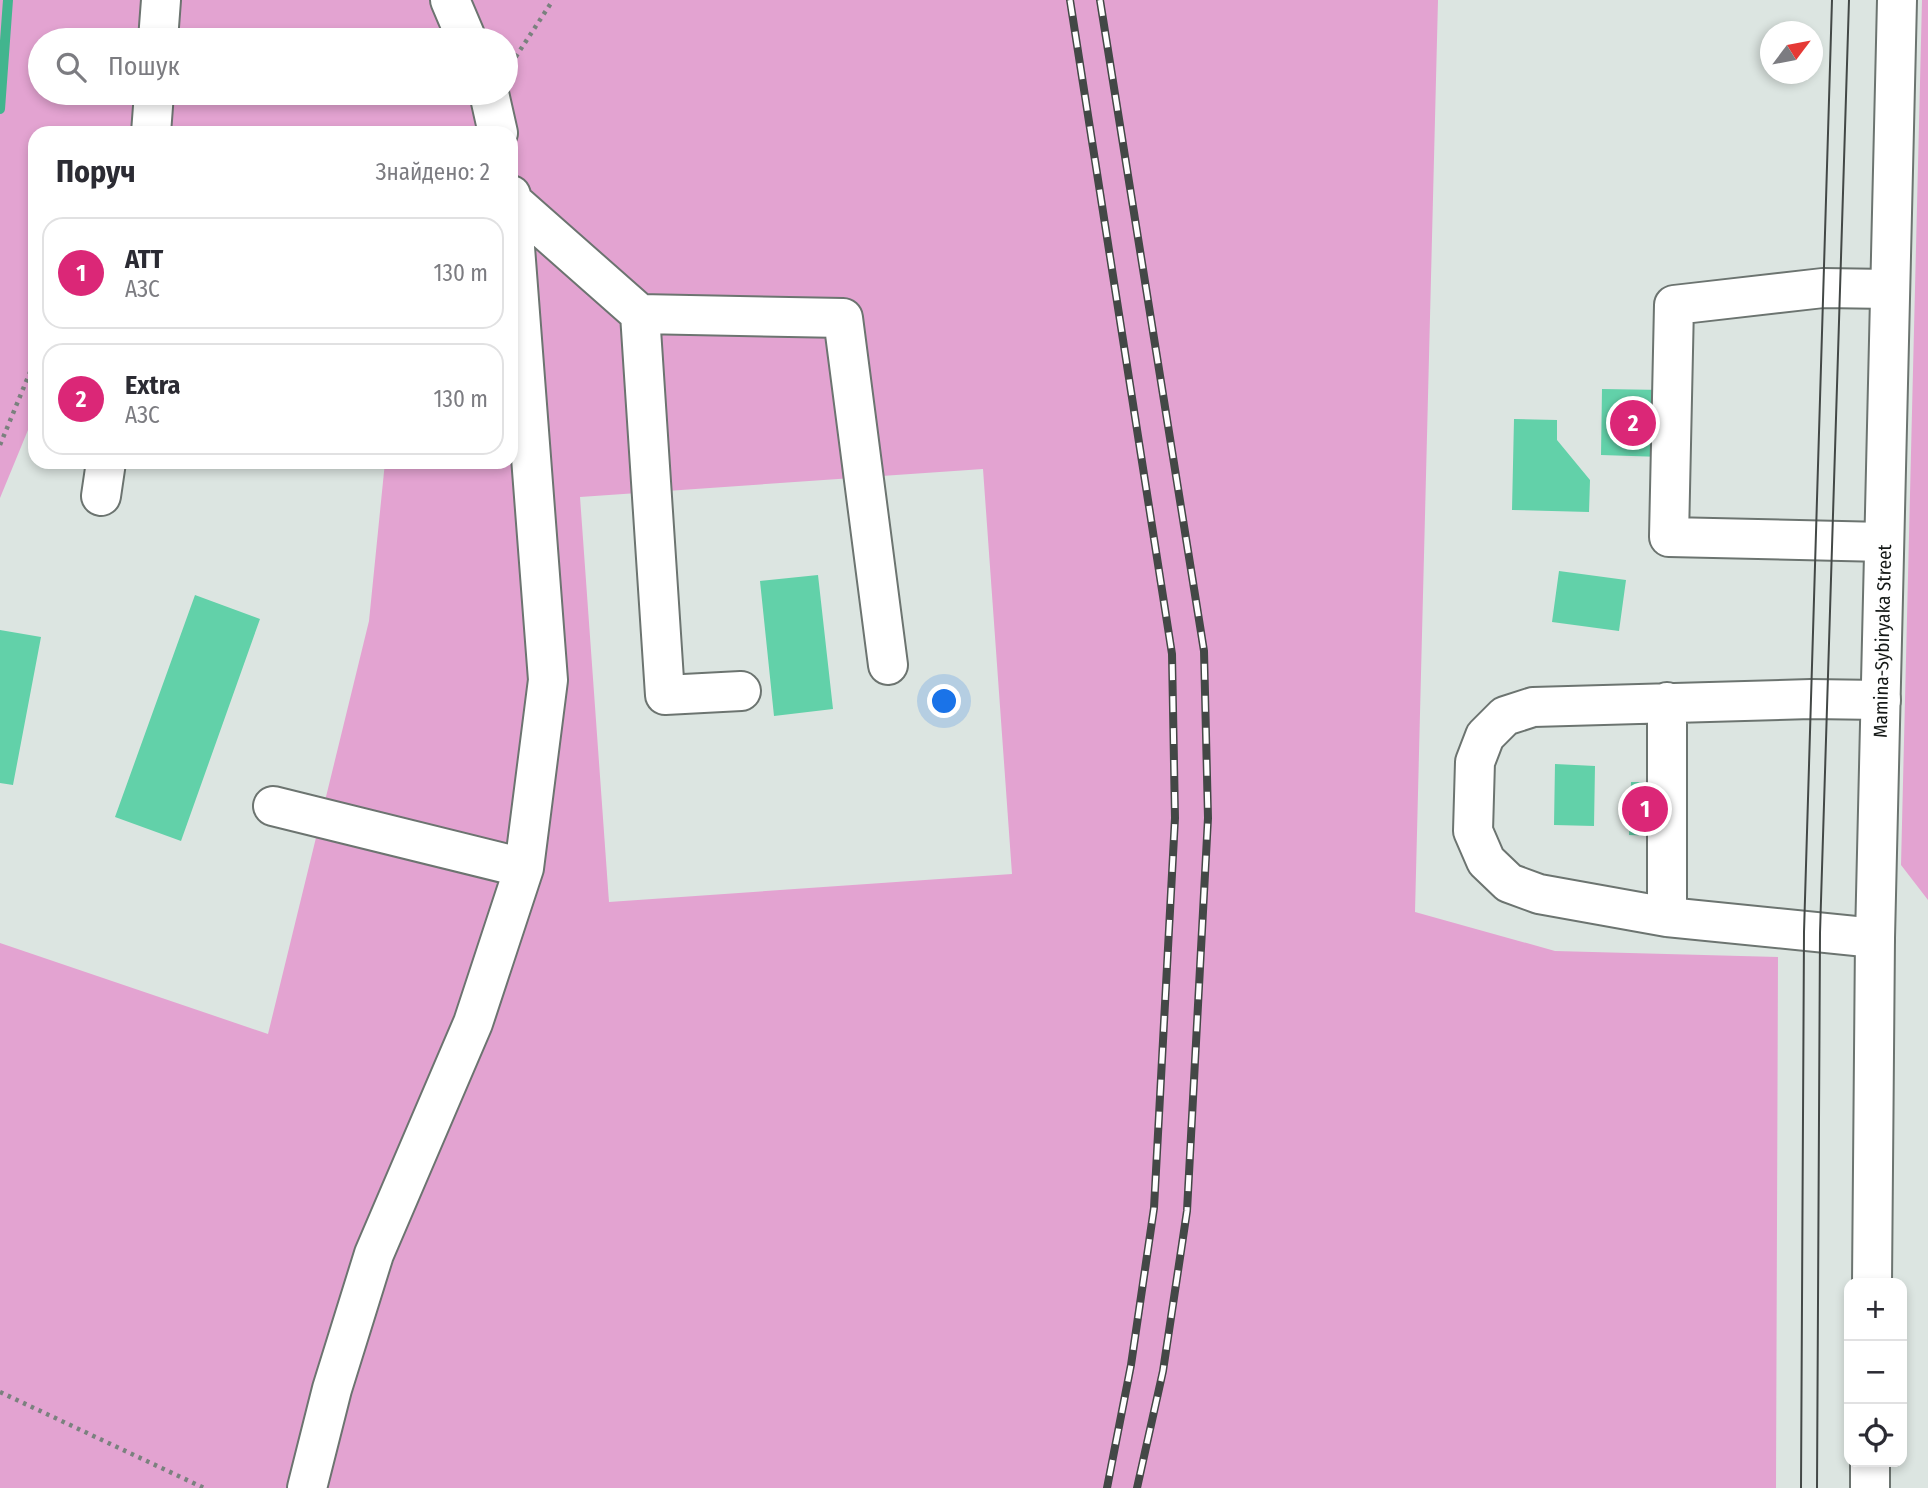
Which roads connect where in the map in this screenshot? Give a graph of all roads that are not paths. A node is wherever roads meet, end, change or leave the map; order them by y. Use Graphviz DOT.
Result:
graph roads {
  1 [pos="161,0"];
  2 [pos="450,0"];
  3 [pos="1897,0"];
  4 [pos="159,28"];
  5 [pos="462,28"];
  6 [pos="153,105"];
  7 [pos="492,105"];
  8 [pos="152,126"];
  9 [pos="496,126"];
  10 [pos="518,203"];
  11 [pos="518,278"];
  12 [pos="1890,289"];
  13 [pos="640,314"];
  14 [pos="1885,542"];
  15 [pos="888,665"];
  16 [pos="741,691"];
  17 [pos="1881,700"];
  18 [pos="1667,702"];
  19 [pos="274,806"];
  20 [pos="524,869"];
  21 [pos="1667,917"];
  22 [pos="1875,938"];
  23 [pos="1872,1278"];
  24 [pos="1871,1467"];
  25 [pos="307,1488"];
  26 [pos="1870,1488"];
  1 -- 4 [label="main road"];
  2 -- 5 [label="main road"];
  3 -- 12 [label="main road, Mamina-Sybiryaka Street"];
  6 -- 8 [label="main road"];
  7 -- 9 [label="main road"];
  10 -- 13 [label="main road"];
  11 -- 20 [label="main road"];
  12 -- 14 [label="main road, Mamina-Sybiryaka Street"];
  12 -- 14 [label="main road"];
  13 -- 15 [label="main road"];
  13 -- 16 [label="main road"];
  14 -- 17 [label="main road, Mamina-Sybiryaka Street"];
  17 -- 18 [label="main road"];
  17 -- 22 [label="main road, Mamina-Sybiryaka Street"];
  18 -- 21 [label="main road"];
  18 -- 21 [label="main road"];
  19 -- 20 [label="main road"];
  20 -- 25 [label="main road"];
  21 -- 22 [label="main road"];
  22 -- 23 [label="main road, Mamina-Sybiryaka Street"];
  24 -- 26 [label="main road"];
}
